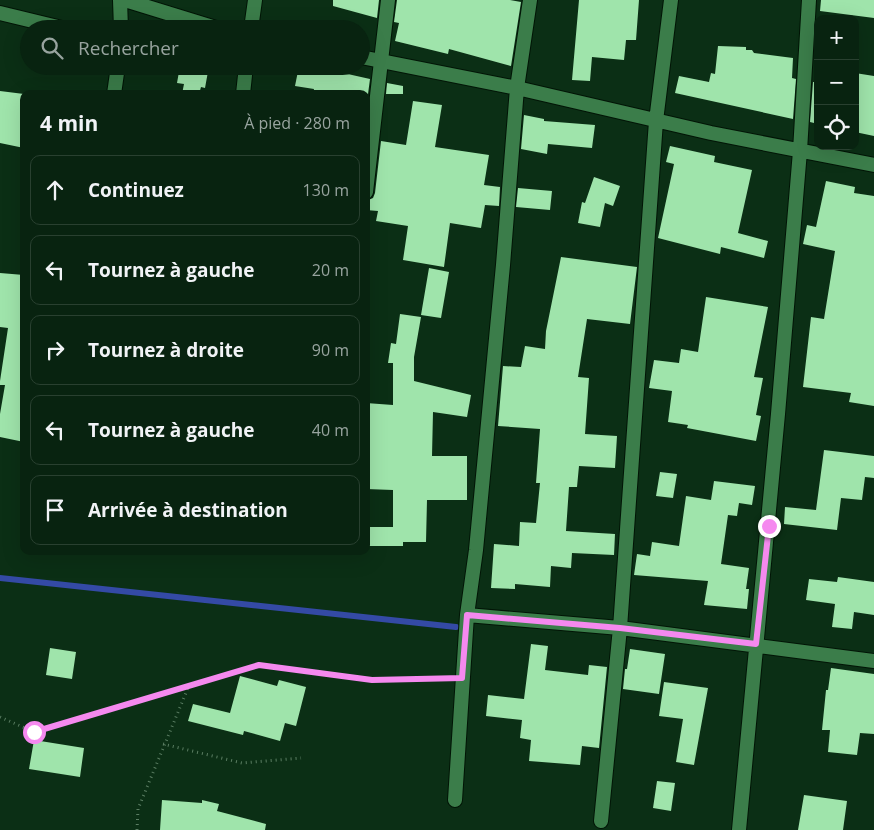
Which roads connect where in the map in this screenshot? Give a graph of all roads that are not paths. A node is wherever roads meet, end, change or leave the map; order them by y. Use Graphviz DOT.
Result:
graph roads {
  1 [pos="120,0"];
  2 [pos="125,0"];
  3 [pos="255,0"];
  4 [pos="388,0"];
  5 [pos="530,0"];
  6 [pos="670,0"];
  7 [pos="809,0"];
  8 [pos="0,13"];
  9 [pos="29,20"];
  10 [pos="121,20"];
  11 [pos="190,20"];
  12 [pos="252,20"];
  13 [pos="370,58"];
  14 [pos="382,60"];
  15 [pos="117,75"];
  16 [pos="245,75"];
  17 [pos="517,88"];
  18 [pos="115,90"];
  19 [pos="243,90"];
  20 [pos="656,121"];
  21 [pos="800,151"];
  22 [pos="370,159"];
  23 [pos="874,165"];
  24 [pos="467,615"];
  25 [pos="620,628"];
  26 [pos="756,644"];
  27 [pos="874,661"];
  28 [pos="455,800"];
  29 [pos="601,821"];
  30 [pos="739,830"];
  1 -- 10 [label="street"];
  2 -- 11 [label="street"];
  3 -- 12 [label="street"];
  4 -- 14 [label="street"];
  5 -- 17 [label="street"];
  6 -- 20 [label="street"];
  7 -- 21 [label="street"];
  8 -- 9 [label="street"];
  13 -- 14 [label="street"];
  14 -- 17 [label="street"];
  14 -- 22 [label="street"];
  15 -- 18 [label="street"];
  16 -- 19 [label="street"];
  17 -- 20 [label="street"];
  17 -- 24 [label="street"];
  20 -- 21 [label="street"];
  20 -- 25 [label="street"];
  21 -- 23 [label="street"];
  21 -- 26 [label="street"];
  24 -- 25 [label="street"];
  24 -- 28 [label="street"];
  25 -- 26 [label="street"];
  25 -- 29 [label="street"];
  26 -- 27 [label="street"];
  26 -- 30 [label="street"];
}
